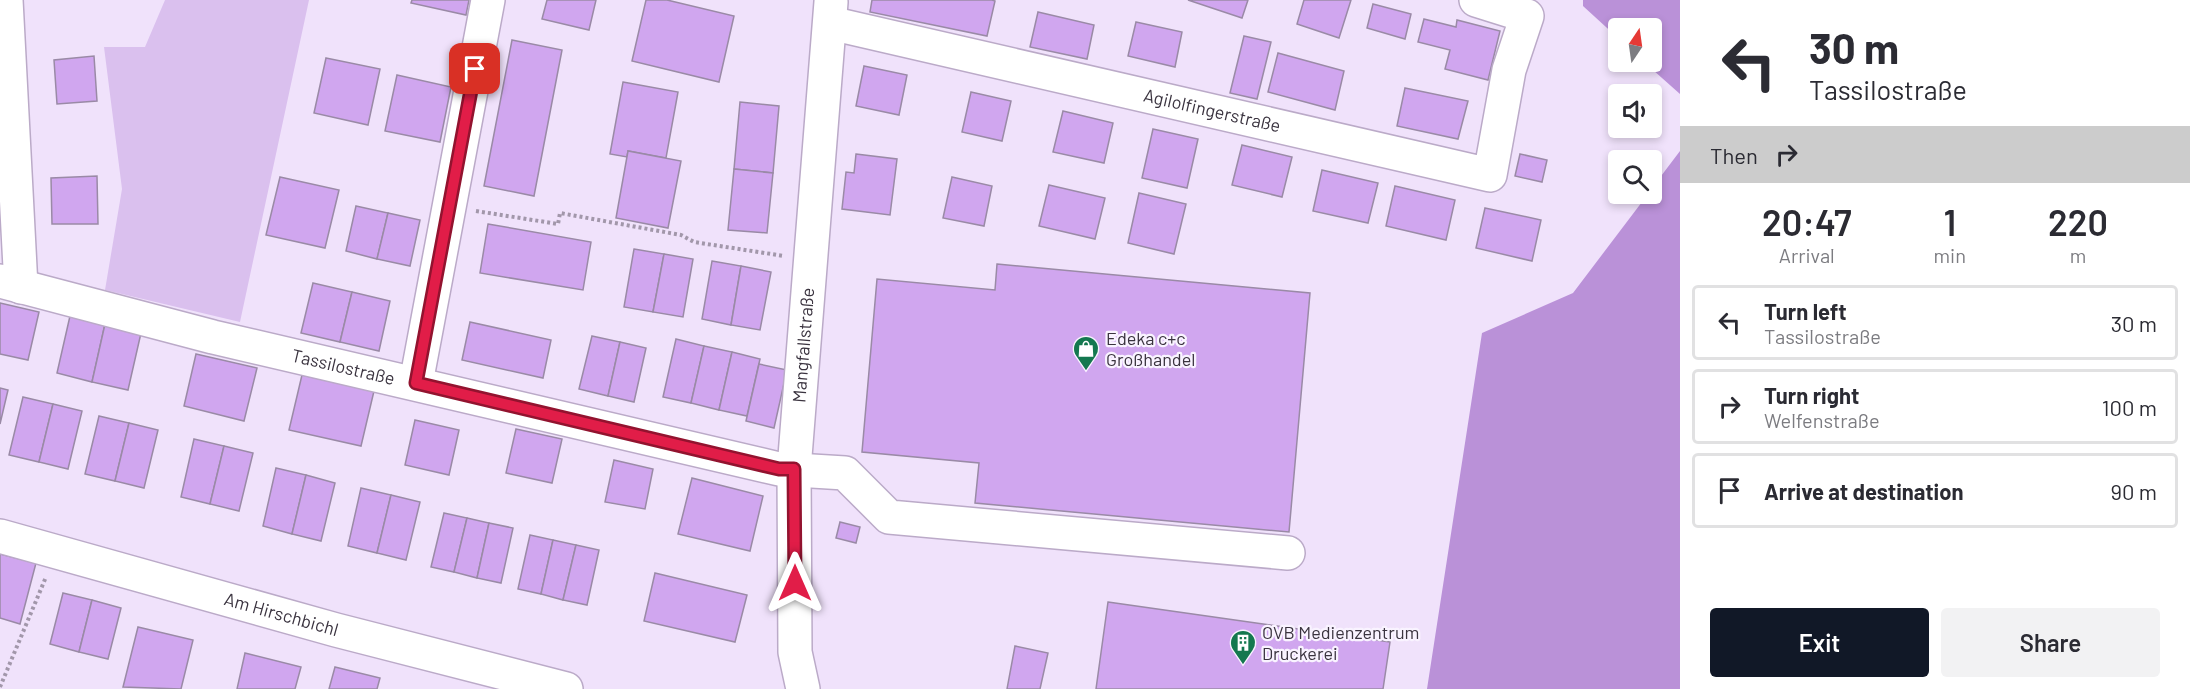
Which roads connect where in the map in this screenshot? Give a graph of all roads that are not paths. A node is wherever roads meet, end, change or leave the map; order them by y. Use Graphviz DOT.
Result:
graph roads {
  1 [pos="6,0"];
  2 [pos="488,0"];
  3 [pos="1476,0"];
  4 [pos="830,11"];
  5 [pos="10,284"];
  6 [pos="416,383"];
  7 [pos="794,469"];
  8 [pos="0,536"];
  9 [pos="1288,553"];
  10 [pos="566,689"];
  11 [pos="804,689"];
  1 -- 5 [label="street"];
  2 -- 6 [label="street"];
  3 -- 4 [label="street, Agilolfingerstraße"];
  4 -- 7 [label="street, Mangfallstraße"];
  5 -- 6 [label="street, Tassilostraße"];
  6 -- 7 [label="street, Tassilostraße"];
  7 -- 9 [label="street, Tassilostraße"];
  7 -- 11 [label="street, Mangfallstraße"];
  8 -- 10 [label="street, Am Hirschbichl"];
}
